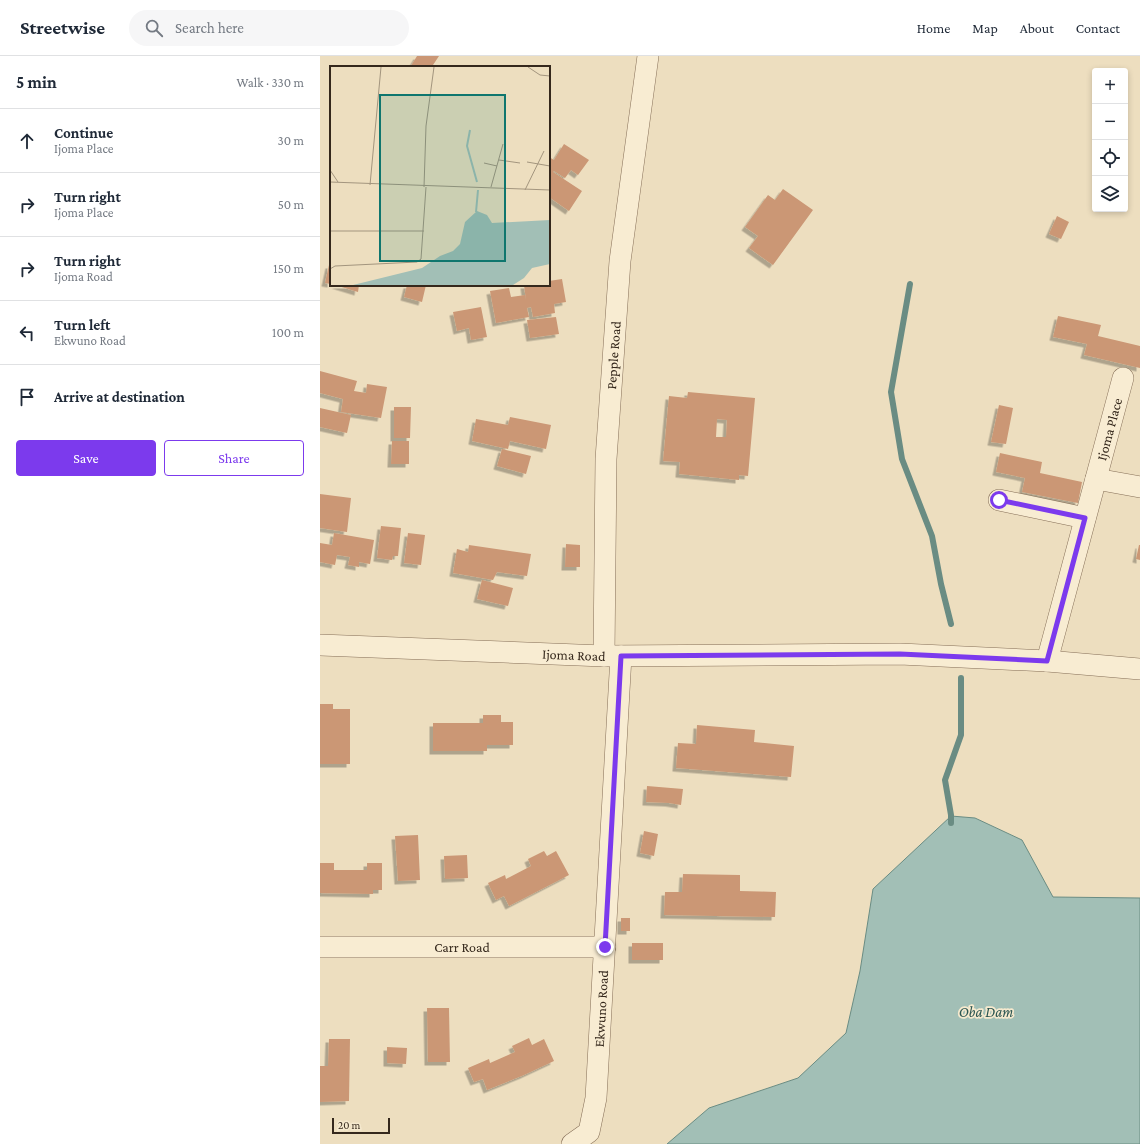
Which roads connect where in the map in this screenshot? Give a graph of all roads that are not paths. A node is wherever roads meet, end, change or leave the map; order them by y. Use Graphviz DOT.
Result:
graph roads {
  1 [pos="648,56"];
  2 [pos="1123,378"];
  3 [pos="1096,479"];
  4 [pos="1140,487"];
  5 [pos="999,500"];
  6 [pos="1085,518"];
  7 [pos="320,645"];
  8 [pos="612,656"];
  9 [pos="1047,661"];
  10 [pos="1140,669"];
  11 [pos="320,947"];
  12 [pos="605,947"];
  13 [pos="572,1144"];
  1 -- 8 [label="street, Pepple Road"];
  2 -- 3 [label="street, Ijoma Place"];
  3 -- 4 [label="street, Ijoma Place"];
  3 -- 6 [label="street, Ijoma Place"];
  5 -- 6 [label="street"];
  6 -- 9 [label="street, Ijoma Place"];
  7 -- 8 [label="street, Ijoma Road"];
  8 -- 9 [label="street, Ijoma Road"];
  8 -- 12 [label="street, Ekwuno Road"];
  9 -- 10 [label="street, Ijoma Road"];
  11 -- 12 [label="street, Carr Road"];
  12 -- 13 [label="street, Ekwuno Road"];
}
